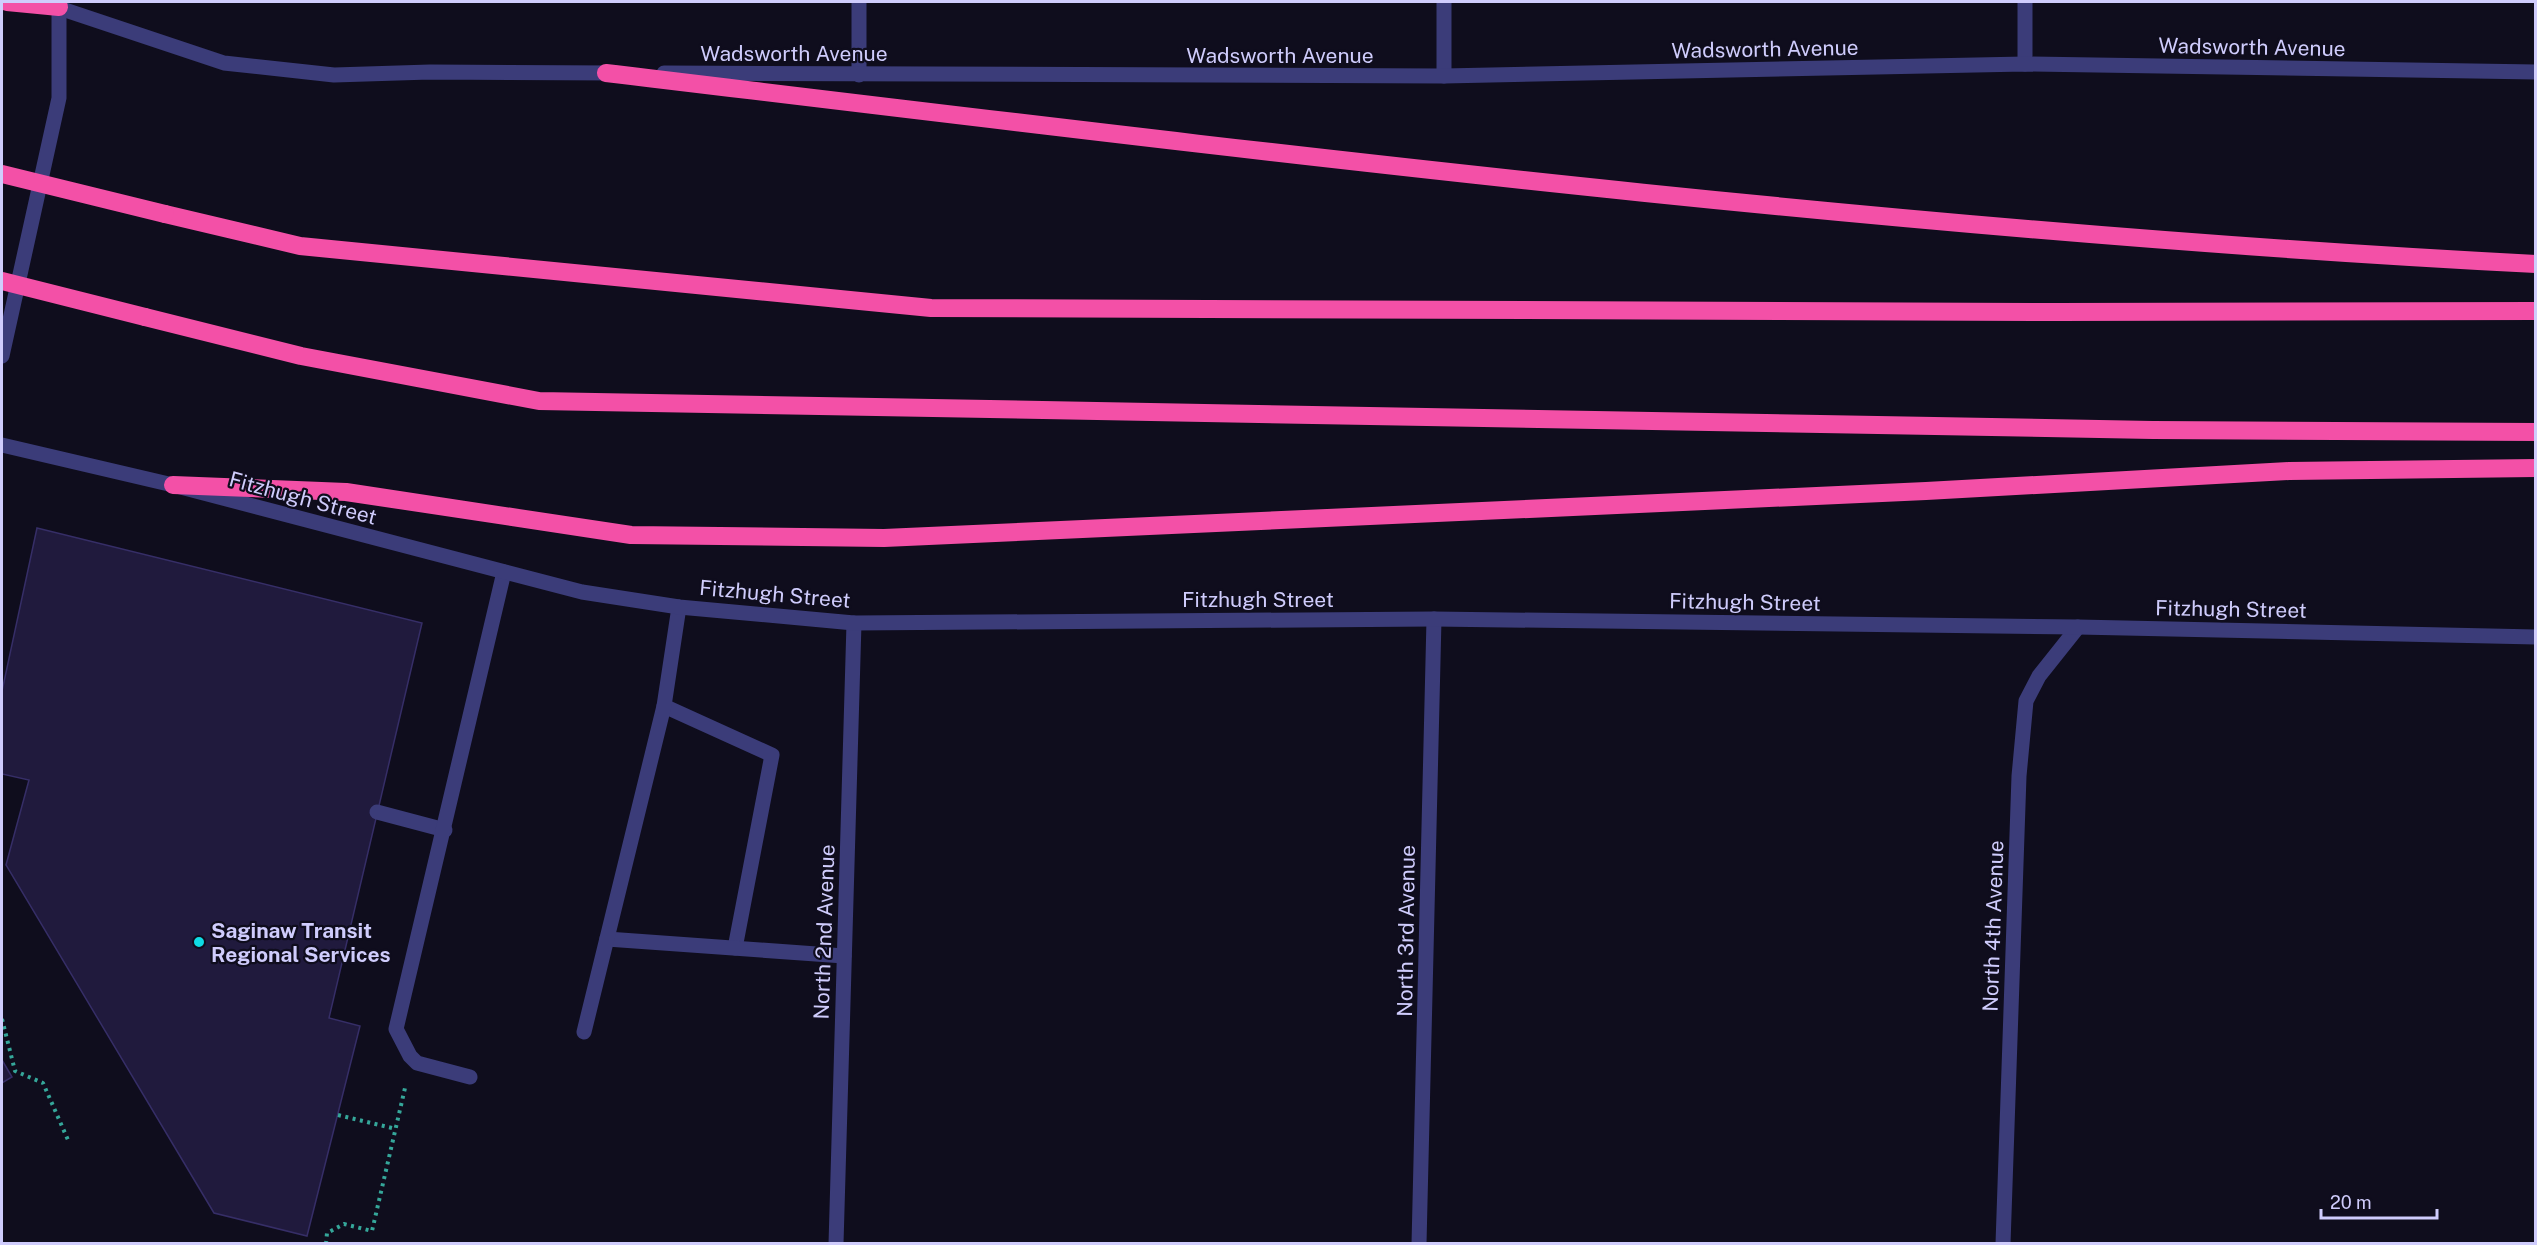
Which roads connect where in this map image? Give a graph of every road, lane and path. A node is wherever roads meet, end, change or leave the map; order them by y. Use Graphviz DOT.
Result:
graph roads {
  1 [pos="7,2"];
  2 [pos="35,2"];
  3 [pos="859,2"];
  4 [pos="1444,2"];
  5 [pos="2025,2"];
  6 [pos="59,4"];
  7 [pos="2025,64"];
  8 [pos="2535,72"];
  9 [pos="606,73"];
  10 [pos="859,75"];
  11 [pos="1444,76"];
  12 [pos="2,174"];
  13 [pos="2535,264"];
  14 [pos="2,281"];
  15 [pos="2535,311"];
  16 [pos="2,356"];
  17 [pos="2535,432"];
  18 [pos="2,445"];
  19 [pos="2535,468"];
  20 [pos="173,485"];
  21 [pos="504,572"];
  22 [pos="680,607"];
  23 [pos="1434,619"];
  24 [pos="854,622"];
  25 [pos="2078,627"];
  26 [pos="2535,637"];
  27 [pos="664,706"];
  28 [pos="377,812"];
  29 [pos="445,830"];
  30 [pos="607,939"];
  31 [pos="735,948"];
  32 [pos="844,956"];
  33 [pos="2,1018"];
  34 [pos="584,1032"];
  35 [pos="412,1058"];
  36 [pos="470,1077"];
  37 [pos="338,1115"];
  38 [pos="396,1129"];
  39 [pos="68,1140"];
  40 [pos="326,1244"];
  41 [pos="836,1244"];
  42 [pos="1419,1244"];
  43 [pos="2003,1244"];
  1 -- 6 [label="highway"];
  2 -- 6 [label="street, Wadsworth Avenue"];
  3 -- 10 [label="street"];
  4 -- 11 [label="street"];
  5 -- 7 [label="street"];
  6 -- 9 [label="street, Wadsworth Avenue"];
  6 -- 16 [label="street"];
  7 -- 8 [label="street, Wadsworth Avenue"];
  7 -- 11 [label="street, Wadsworth Avenue"];
  9 -- 10 [label="street, Wadsworth Avenue"];
  9 -- 13 [label="highway"];
  10 -- 11 [label="street, Wadsworth Avenue"];
  12 -- 15 [label="highway, bridge"];
  14 -- 17 [label="highway, bridge"];
  18 -- 20 [label="street, Fitzhugh Street"];
  19 -- 20 [label="highway"];
  20 -- 21 [label="street, Fitzhugh Street"];
  21 -- 22 [label="street, Fitzhugh Street"];
  21 -- 29 [label="street"];
  22 -- 24 [label="street, Fitzhugh Street"];
  22 -- 27 [label="street"];
  23 -- 24 [label="street, Fitzhugh Street"];
  23 -- 25 [label="street, Fitzhugh Street"];
  23 -- 42 [label="street, North 3rd Avenue"];
  24 -- 32 [label="street, North 2nd Avenue"];
  25 -- 26 [label="street, Fitzhugh Street"];
  25 -- 43 [label="street, North 4th Avenue"];
  27 -- 30 [label="street"];
  27 -- 31 [label="street"];
  28 -- 29 [label="street"];
  29 -- 35 [label="street"];
  30 -- 31 [label="street"];
  30 -- 34 [label="street"];
  31 -- 32 [label="street"];
  32 -- 41 [label="street, North 2nd Avenue"];
  33 -- 39 [label="path"];
  35 -- 36 [label="street"];
  35 -- 38 [label="path"];
  37 -- 38 [label="path"];
  38 -- 40 [label="path"];
}
